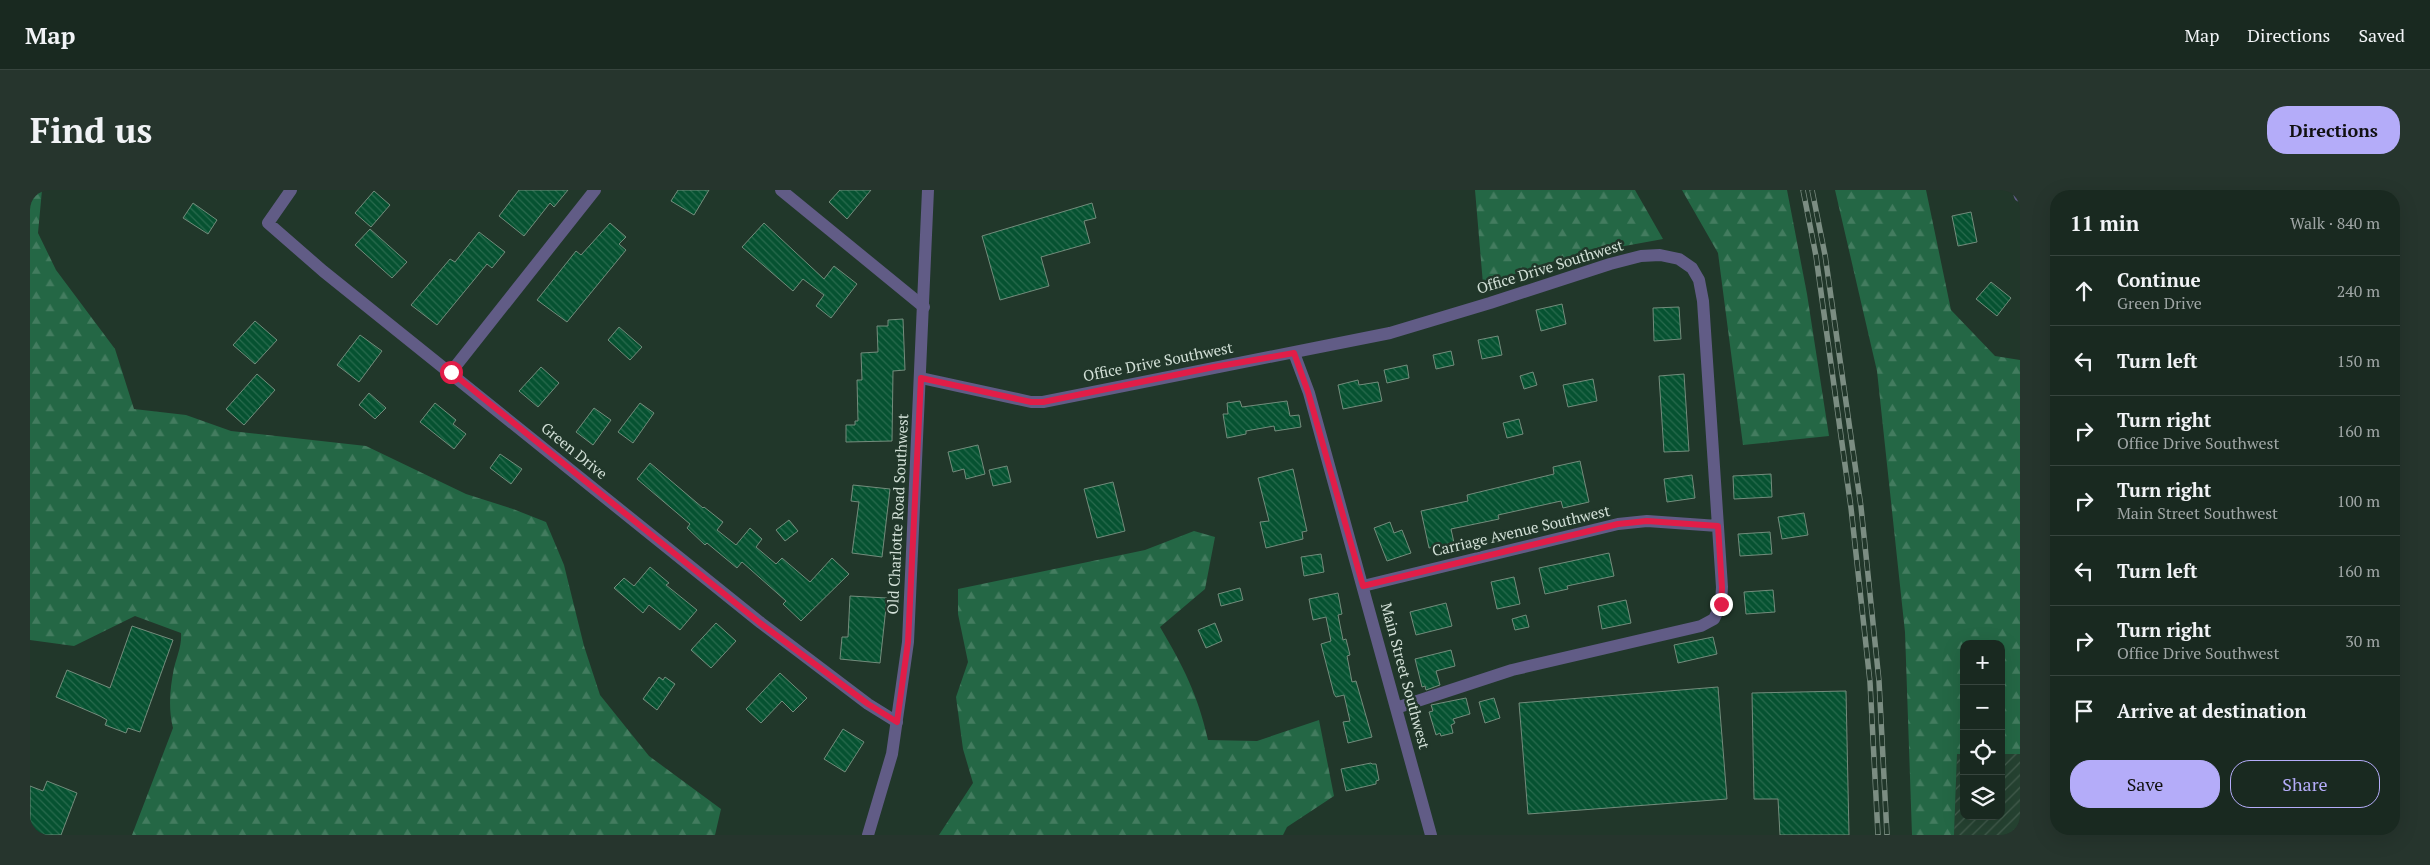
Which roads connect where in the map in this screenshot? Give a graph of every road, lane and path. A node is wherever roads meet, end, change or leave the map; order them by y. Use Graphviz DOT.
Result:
graph roads {
  1 [pos="291,190"];
  2 [pos="595,190"];
  3 [pos="780,190"];
  4 [pos="928,190"];
  5 [pos="2018,190"];
  6 [pos="2020,196"];
  7 [pos="924,307"];
  8 [pos="1294,353"];
  9 [pos="451,372"];
  10 [pos="921,378"];
  11 [pos="1718,526"];
  12 [pos="1363,586"];
  13 [pos="1396,708"];
  14 [pos="897,722"];
  15 [pos="868,835"];
  16 [pos="1432,835"];
  1 -- 9 [label="street, Green Drive"];
  2 -- 9 [label="street"];
  3 -- 7 [label="street"];
  4 -- 7 [label="street, Old Charlotte Road Southwest"];
  5 -- 6 [label="street"];
  7 -- 10 [label="street, Old Charlotte Road Southwest"];
  8 -- 10 [label="street, Office Drive Southwest"];
  8 -- 11 [label="street, Office Drive Southwest"];
  8 -- 12 [label="street, Main Street Southwest"];
  9 -- 14 [label="street, Green Drive"];
  10 -- 14 [label="street, Old Charlotte Road Southwest"];
  11 -- 12 [label="street, Carriage Avenue Southwest"];
  11 -- 13 [label="street, Office Drive Southwest"];
  12 -- 13 [label="street, Main Street Southwest"];
  13 -- 16 [label="street, Main Street Southwest"];
  14 -- 15 [label="street, Old Charlotte Road Southwest"];
}
